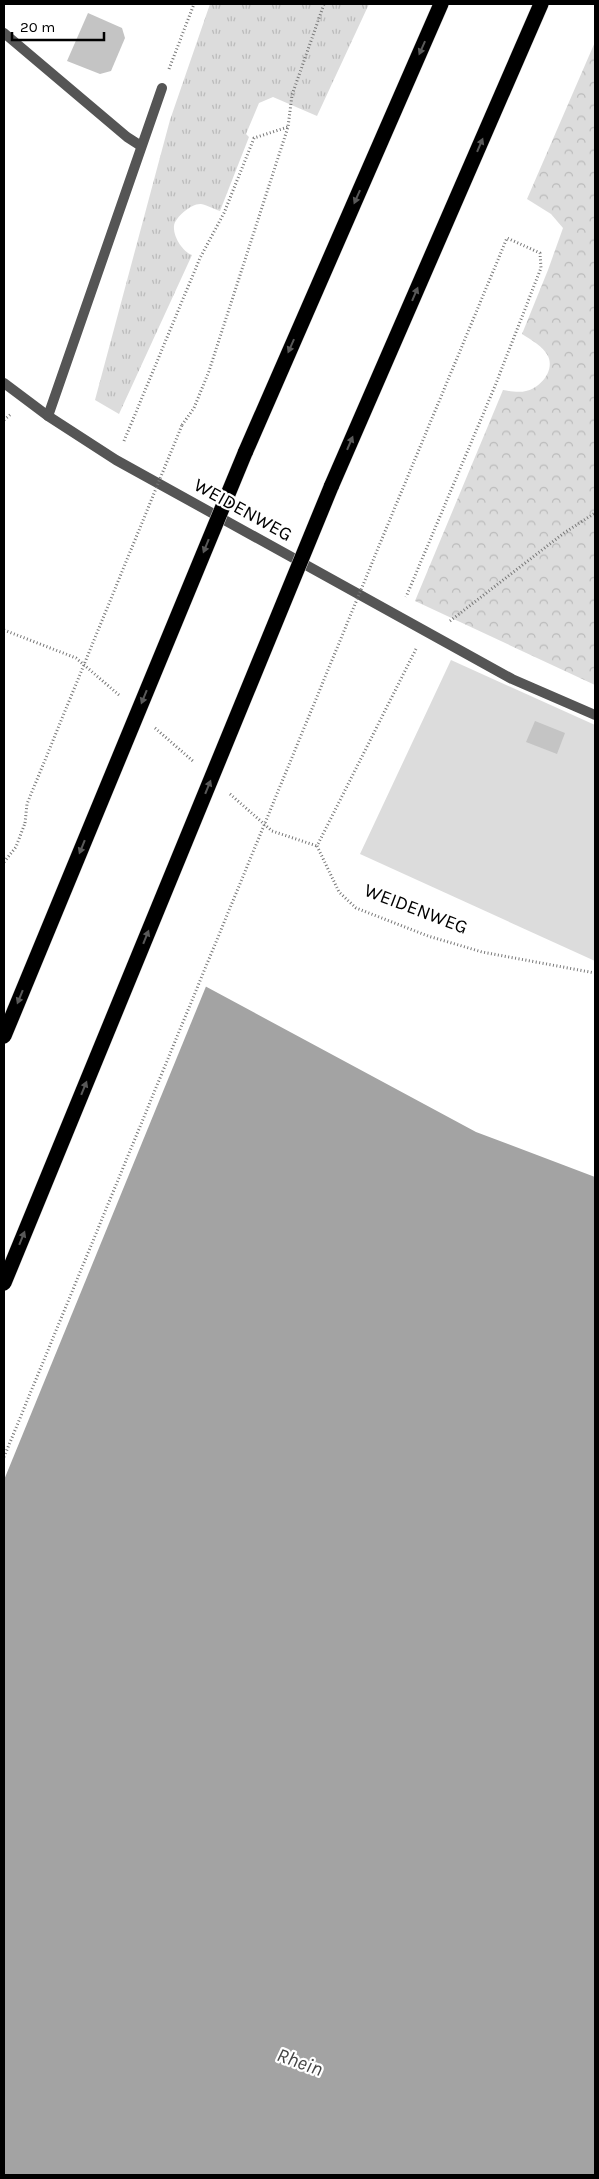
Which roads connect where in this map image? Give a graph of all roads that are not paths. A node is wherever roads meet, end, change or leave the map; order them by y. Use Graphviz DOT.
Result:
graph roads {
  1 [pos="441,4"];
  2 [pos="541,4"];
  3 [pos="4,33"];
  4 [pos="162,88"];
  5 [pos="141,146"];
  6 [pos="4,383"];
  7 [pos="48,416"];
  8 [pos="595,715"];
  9 [pos="4,1036"];
  10 [pos="4,1283"];
  1 -- 9 [label="highway, one-way, bridge"];
  10 -- 2 [label="highway, one-way, bridge"];
  3 -- 5 [label="street"];
  4 -- 5 [label="street"];
  5 -- 7 [label="street"];
  6 -- 7 [label="street, WEIDENWEG"];
  7 -- 8 [label="street, WEIDENWEG"];
}
